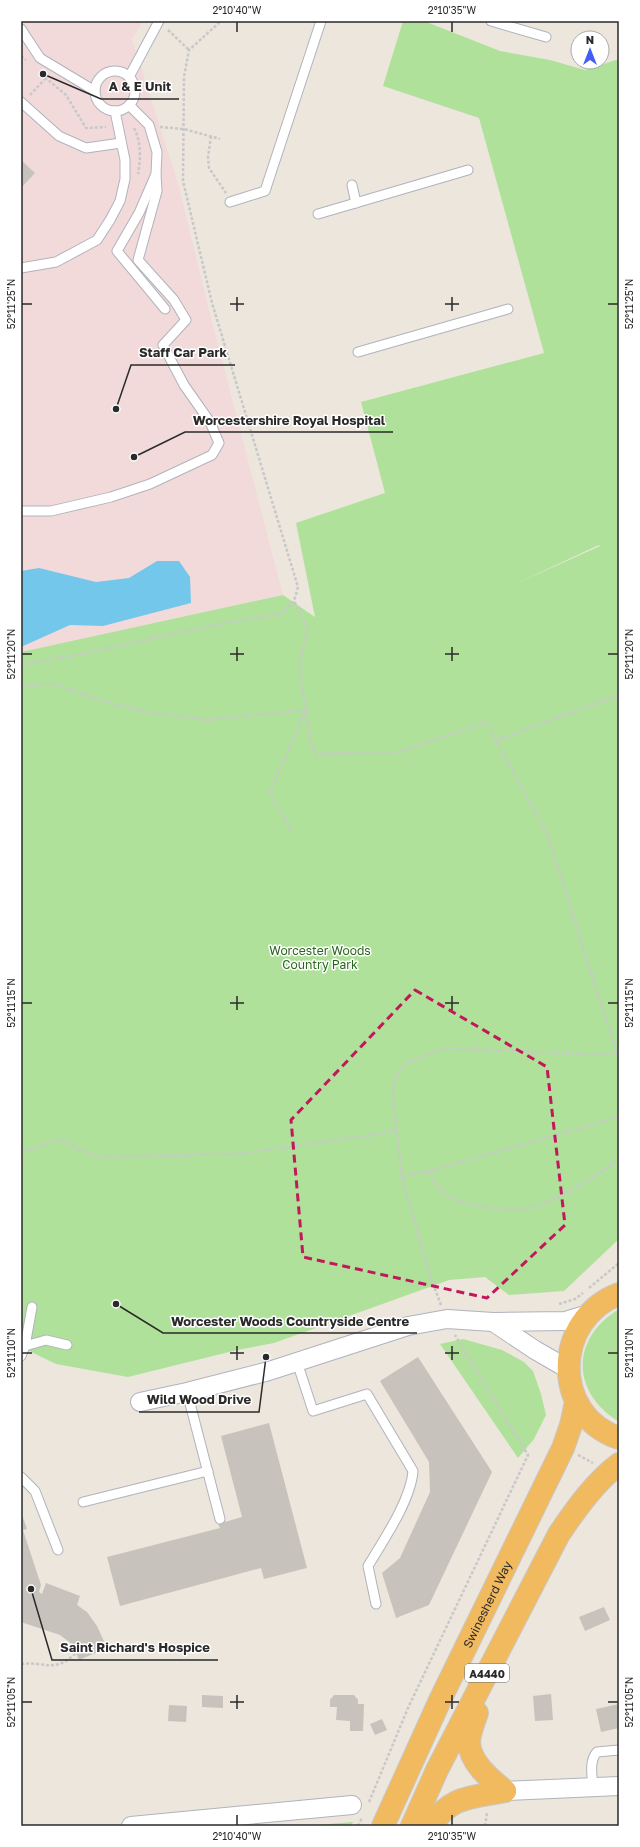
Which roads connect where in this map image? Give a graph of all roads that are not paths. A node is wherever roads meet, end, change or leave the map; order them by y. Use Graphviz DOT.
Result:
graph roads {
  1 [pos="159,21"];
  2 [pos="321,21"];
  3 [pos="491,21"];
  4 [pos="521,25"];
  5 [pos="21,29"];
  6 [pos="546,37"];
  7 [pos="129,77"];
  8 [pos="95,91"];
  9 [pos="22,102"];
  10 [pos="129,105"];
  11 [pos="115,111"];
  12 [pos="121,142"];
  13 [pos="468,170"];
  14 [pos="156,174"];
  15 [pos="352,185"];
  16 [pos="230,202"];
  17 [pos="356,203"];
  18 [pos="318,214"];
  19 [pos="21,269"];
  20 [pos="165,309"];
  21 [pos="508,309"];
  22 [pos="358,352"];
  23 [pos="21,511"];
  24 [pos="619,1294"];
  25 [pos="32,1307"];
  26 [pos="588,1314"];
  27 [pos="493,1322"];
  28 [pos="67,1345"];
  29 [pos="25,1346"];
  30 [pos="21,1356"];
  31 [pos="297,1362"];
  32 [pos="568,1369"];
  33 [pos="188,1392"];
  34 [pos="140,1402"];
  35 [pos="576,1402"];
  36 [pos="619,1438"];
  37 [pos="614,1467"];
  38 [pos="208,1472"];
  39 [pos="21,1477"];
  40 [pos="83,1502"];
  41 [pos="220,1519"];
  42 [pos="559,1534"];
  43 [pos="58,1550"];
  44 [pos="376,1604"];
  45 [pos="619,1750"];
  46 [pos="619,1786"];
  47 [pos="592,1787"];
  48 [pos="505,1791"];
  49 [pos="360,1805"];
  50 [pos="131,1826"];
  51 [pos="383,1826"];
  52 [pos="412,1826"];
  53 [pos="431,1826"];
  1 -- 7 [label="lane"];
  2 -- 16 [label="lane"];
  3 -- 4 [label="lane"];
  4 -- 6 [label="lane"];
  5 -- 8 [label="lane"];
  7 -- 8 [label="lane"];
  7 -- 10 [label="lane"];
  8 -- 11 [label="lane"];
  9 -- 12 [label="lane"];
  10 -- 11 [label="lane"];
  10 -- 14 [label="lane"];
  11 -- 12 [label="lane"];
  12 -- 19 [label="lane"];
  13 -- 17 [label="lane"];
  14 -- 20 [label="lane"];
  14 -- 23 [label="lane"];
  15 -- 17 [label="lane"];
  17 -- 18 [label="lane"];
  21 -- 22 [label="lane"];
  24 -- 26 [label="highway"];
  25 -- 29 [label="lane"];
  26 -- 27 [label="street"];
  26 -- 32 [label="highway"];
  27 -- 31 [label="street"];
  27 -- 32 [label="street"];
  28 -- 29 [label="lane"];
  29 -- 30 [label="lane"];
  31 -- 33 [label="street"];
  31 -- 44 [label="lane"];
  32 -- 35 [label="highway"];
  33 -- 34 [label="street"];
  33 -- 38 [label="lane"];
  35 -- 36 [label="highway"];
  35 -- 51 [label="highway, Swinesherd Way / A4440"];
  37 -- 42 [label="highway, A4440"];
  38 -- 40 [label="lane"];
  38 -- 41 [label="lane"];
  39 -- 43 [label="lane"];
  42 -- 48 [label="highway"];
  42 -- 52 [label="highway, A4440"];
  45 -- 47 [label="lane"];
  46 -- 47 [label="street"];
  47 -- 48 [label="street"];
  48 -- 53 [label="highway"];
  49 -- 50 [label="street"];
}
